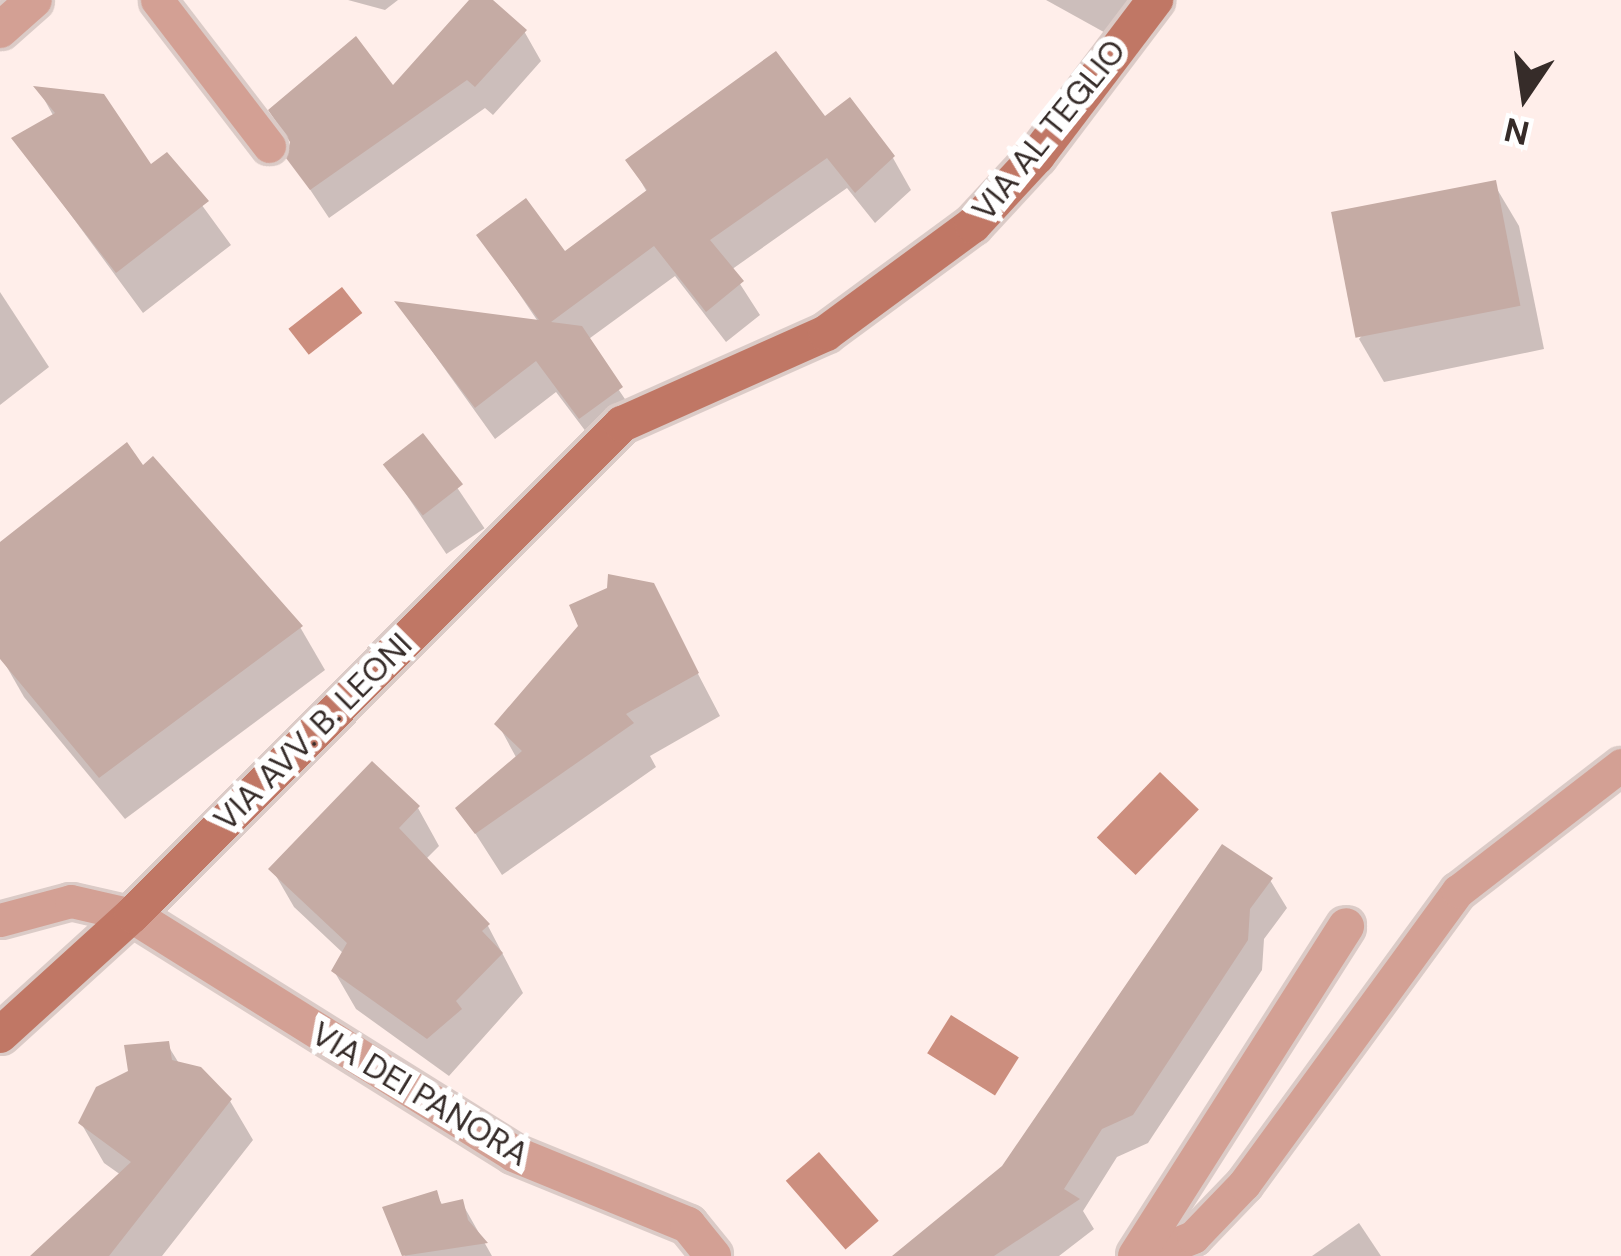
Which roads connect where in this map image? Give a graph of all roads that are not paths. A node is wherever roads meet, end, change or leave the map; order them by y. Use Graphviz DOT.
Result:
graph roads {
  1 [pos="34,0"];
  2 [pos="157,0"];
  3 [pos="1156,0"];
  4 [pos="0,30"];
  5 [pos="269,146"];
  6 [pos="622,424"];
  7 [pos="1621,765"];
  8 [pos="132,915"];
  9 [pos="0,920"];
  10 [pos="1346,926"];
  11 [pos="0,1035"];
  12 [pos="712,1256"];
  13 [pos="1136,1256"];
  14 [pos="1146,1256"];
  1 -- 4 [label="street"];
  2 -- 5 [label="lane"];
  3 -- 6 [label="street, VIA AL TEGLIO"];
  6 -- 8 [label="street, VIA AVV. B. LEONI"];
  7 -- 14 [label="lane"];
  8 -- 9 [label="lane"];
  8 -- 11 [label="street, VIA AVV. B. LEONI"];
  8 -- 12 [label="street, VIA DEI PANORA"];
  10 -- 13 [label="street"];
}
